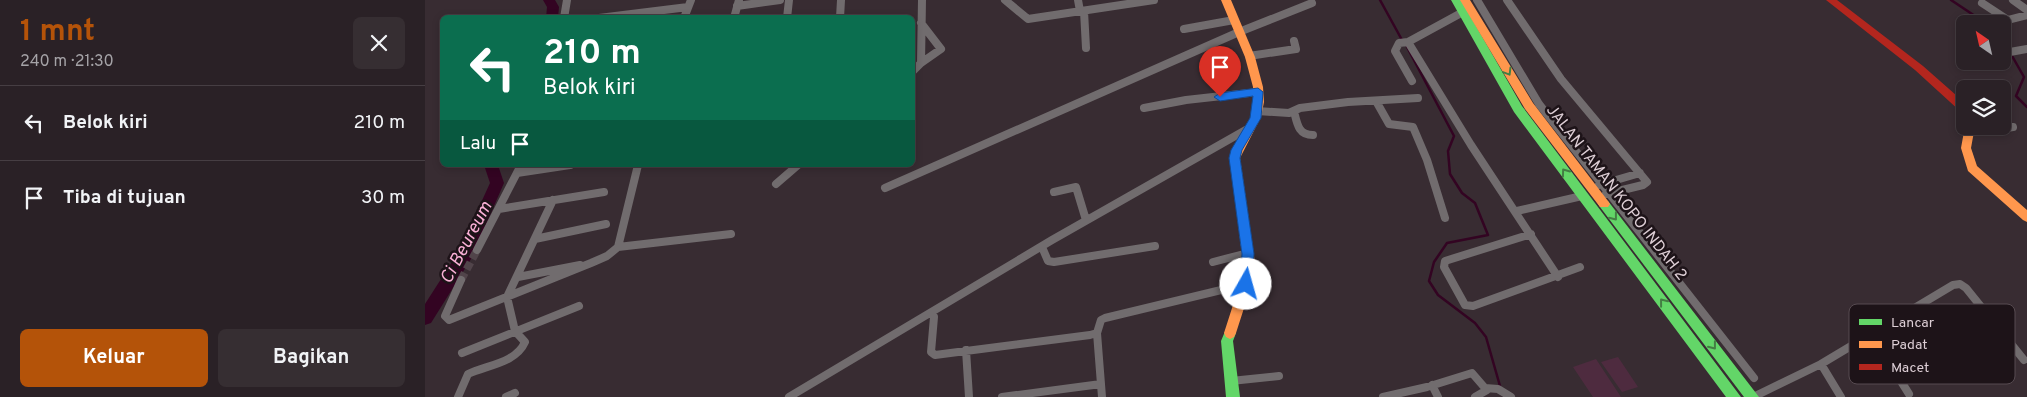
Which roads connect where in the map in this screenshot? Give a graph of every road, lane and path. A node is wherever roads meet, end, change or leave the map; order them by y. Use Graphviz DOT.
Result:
graph roads {
  1 [pos="567,0"];
  2 [pos="691,0"];
  3 [pos="780,0"];
  4 [pos="789,0"];
  5 [pos="841,0"];
  6 [pos="922,0"];
  7 [pos="1005,0"];
  8 [pos="1078,0"];
  9 [pos="1154,0"];
  10 [pos="1226,0"];
  11 [pos="1456,0"];
  12 [pos="1465,0"];
  13 [pos="1477,0"];
  14 [pos="1507,0"];
  15 [pos="1831,0"];
  16 [pos="2013,0"];
  17 [pos="738,3"];
  18 [pos="1312,3"];
  19 [pos="1983,3"];
  20 [pos="688,7"];
  21 [pos="2027,10"];
  22 [pos="1082,11"];
  23 [pos="1463,12"];
  24 [pos="564,15"];
  25 [pos="639,15"];
  26 [pos="685,15"];
  27 [pos="787,15"];
  28 [pos="840,15"];
  29 [pos="2001,15"];
  30 [pos="2027,15"];
  31 [pos="2011,19"];
  32 [pos="1234,20"];
  33 [pos="915,21"];
  34 [pos="921,21"];
  35 [pos="1184,29"];
  36 [pos="1239,32"];
  37 [pos="1295,41"];
  38 [pos="1485,41"];
  39 [pos="1408,42"];
  40 [pos="1086,48"];
  41 [pos="2027,49"];
  42 [pos="2011,52"];
  43 [pos="921,53"];
  44 [pos="915,54"];
  45 [pos="1249,56"];
  46 [pos="921,63"];
  47 [pos="915,69"];
  48 [pos="1412,81"];
  49 [pos="1258,92"];
  50 [pos="1418,98"];
  51 [pos="1376,101"];
  52 [pos="1956,101"];
  53 [pos="1144,108"];
  54 [pos="1257,111"];
  55 [pos="1294,111"];
  56 [pos="1252,126"];
  57 [pos="1313,135"];
  58 [pos="1968,135"];
  59 [pos="520,167"];
  60 [pos="557,167"];
  61 [pos="637,167"];
  62 [pos="797,167"];
  63 [pos="517,173"];
  64 [pos="1640,173"];
  65 [pos="776,184"];
  66 [pos="885,188"];
  67 [pos="1600,190"];
  68 [pos="603,192"];
  69 [pos="1054,192"];
  70 [pos="1582,196"];
  71 [pos="553,200"];
  72 [pos="499,209"];
  73 [pos="1517,211"];
  74 [pos="2027,217"];
  75 [pos="1445,218"];
  76 [pos="1086,220"];
  77 [pos="606,224"];
  78 [pos="731,234"];
  79 [pos="1531,234"];
  80 [pos="535,239"];
  81 [pos="1155,246"];
  82 [pos="617,247"];
  83 [pos="1042,247"];
  84 [pos="477,250"];
  85 [pos="1248,254"];
  86 [pos="1213,262"];
  87 [pos="591,263"];
  88 [pos="1580,268"];
  89 [pos="518,277"];
  90 [pos="1557,277"];
  91 [pos="461,280"];
  92 [pos="1247,281"];
  93 [pos="507,297"];
  94 [pos="1924,304"];
  95 [pos="1978,304"];
  96 [pos="579,306"];
  97 [pos="934,318"];
  98 [pos="1709,321"];
  99 [pos="1697,324"];
  100 [pos="515,331"];
  101 [pos="1097,333"];
  102 [pos="1849,348"];
  103 [pos="2015,349"];
  104 [pos="965,350"];
  105 [pos="462,353"];
  106 [pos="2024,360"];
  107 [pos="1821,364"];
  108 [pos="1279,376"];
  109 [pos="1754,378"];
  110 [pos="1231,380"];
  111 [pos="1101,384"];
  112 [pos="1903,384"];
  113 [pos="1432,386"];
  114 [pos="1487,390"];
  115 [pos="1045,394"];
  116 [pos="1909,394"];
  117 [pos="458,397"];
  118 [pos="789,397"];
  119 [pos="969,397"];
  120 [pos="1002,397"];
  121 [pos="1102,397"];
  122 [pos="1233,397"];
  123 [pos="1383,397"];
  124 [pos="1438,397"];
  125 [pos="1475,397"];
  126 [pos="1511,397"];
  127 [pos="1734,397"];
  128 [pos="1753,397"];
  129 [pos="1841,397"];
  1 -- 24 [label="street"];
  2 -- 20 [label="street"];
  3 -- 17 [label="street"];
  4 -- 27 [label="street"];
  5 -- 28 [label="street"];
  6 -- 34 [label="street"];
  7 -- 22 [label="street"];
  8 -- 22 [label="street"];
  9 -- 22 [label="street"];
  10 -- 32 [label="main road"];
  11 -- 23 [label="main road, JALAN TAMAN KOPO INDAH 2"];
  12 -- 38 [label="main road, JALAN TAMAN KOPO INDAH 2"];
  13 -- 67 [label="street"];
  14 -- 64 [label="street"];
  15 -- 52 [label="main road"];
  16 -- 21 [label="street"];
  18 -- 36 [label="street"];
  19 -- 29 [label="street"];
  20 -- 25 [label="street"];
  20 -- 26 [label="street"];
  22 -- 40 [label="street"];
  23 -- 38 [label="main road, JALAN TAMAN KOPO INDAH 2"];
  23 -- 39 [label="street"];
  30 -- 31 [label="street"];
  32 -- 35 [label="street"];
  32 -- 36 [label="main road"];
  33 -- 34 [label="street"];
  34 -- 43 [label="street"];
  34 -- 46 [label="street"];
  36 -- 45 [label="main road"];
  36 -- 66 [label="street"];
  37 -- 45 [label="street"];
  38 -- 67 [label="main road, JALAN TAMAN KOPO INDAH 2, one-way"];
  70 -- 38 [label="main road, JALAN TAMAN KOPO INDAH 2, one-way"];
  39 -- 48 [label="street"];
  39 -- 73 [label="street"];
  41 -- 42 [label="street"];
  43 -- 44 [label="street"];
  43 -- 46 [label="street"];
  45 -- 49 [label="main road"];
  46 -- 47 [label="street"];
  49 -- 53 [label="street"];
  49 -- 54 [label="main road"];
  50 -- 51 [label="street"];
  51 -- 55 [label="street"];
  51 -- 75 [label="street"];
  54 -- 55 [label="street"];
  54 -- 56 [label="main road"];
  55 -- 57 [label="street"];
  56 -- 76 [label="street"];
  56 -- 85 [label="main road"];
  58 -- 74 [label="main road"];
  59 -- 63 [label="street"];
  60 -- 63 [label="street"];
  61 -- 82 [label="street"];
  62 -- 65 [label="street"];
  63 -- 72 [label="street"];
  64 -- 67 [label="street"];
  64 -- 67 [label="street"];
  67 -- 98 [label="street"];
  67 -- 99 [label="main road, JALAN TAMAN KOPO INDAH 2, one-way"];
  68 -- 71 [label="street"];
  69 -- 76 [label="street"];
  70 -- 73 [label="street"];
  127 -- 70 [label="main road, JALAN TAMAN KOPO INDAH 2, one-way"];
  71 -- 72 [label="street"];
  71 -- 80 [label="street"];
  72 -- 84 [label="street"];
  73 -- 79 [label="street"];
  76 -- 83 [label="street"];
  77 -- 80 [label="street"];
  78 -- 82 [label="street"];
  79 -- 90 [label="street"];
  79 -- 90 [label="street"];
  80 -- 89 [label="street"];
  81 -- 83 [label="street"];
  82 -- 87 [label="street"];
  83 -- 118 [label="street"];
  85 -- 86 [label="street"];
  85 -- 92 [label="main road"];
  87 -- 89 [label="street"];
  87 -- 93 [label="street"];
  88 -- 90 [label="street"];
  89 -- 93 [label="street"];
  91 -- 93 [label="street"];
  92 -- 101 [label="street"];
  92 -- 110 [label="main road"];
  93 -- 100 [label="street"];
  94 -- 95 [label="street"];
  96 -- 100 [label="street"];
  97 -- 104 [label="street"];
  98 -- 99 [label="street"];
  98 -- 109 [label="street"];
  99 -- 128 [label="main road, JALAN TAMAN KOPO INDAH 2, one-way"];
  100 -- 105 [label="street"];
  100 -- 117 [label="street"];
  101 -- 104 [label="street"];
  101 -- 111 [label="street"];
  102 -- 107 [label="street"];
  103 -- 106 [label="street"];
  104 -- 119 [label="street"];
  107 -- 128 [label="street"];
  107 -- 129 [label="street"];
  108 -- 110 [label="street"];
  110 -- 122 [label="main road"];
  111 -- 115 [label="street"];
  111 -- 121 [label="street"];
  112 -- 116 [label="street"];
  113 -- 114 [label="street"];
  113 -- 123 [label="street"];
  113 -- 124 [label="street"];
  114 -- 125 [label="street"];
  114 -- 126 [label="street"];
  115 -- 120 [label="street"];
}
